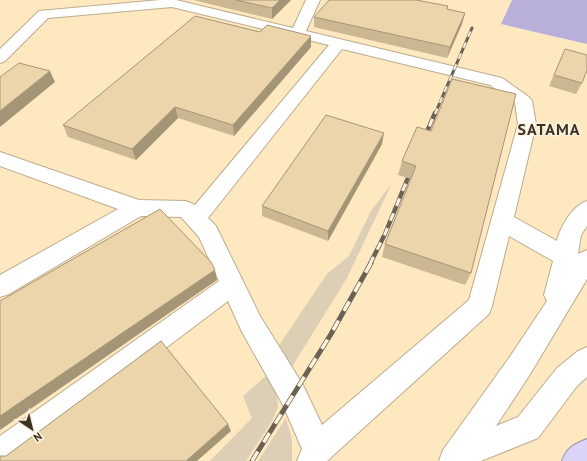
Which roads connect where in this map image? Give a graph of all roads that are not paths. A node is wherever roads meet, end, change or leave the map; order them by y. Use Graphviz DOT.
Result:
graph roads {
  1 [pos="312,0"];
  2 [pos="173,2"];
  3 [pos="94,5"];
  4 [pos="298,33"];
  5 [pos="339,43"];
  6 [pos="0,58"];
  7 [pos="0,159"];
  8 [pos="138,208"];
  9 [pos="587,209"];
  10 [pos="195,219"];
  11 [pos="502,222"];
  12 [pos="577,258"];
  13 [pos="233,284"];
  14 [pos="0,287"];
  15 [pos="587,360"];
  16 [pos="0,454"];
  17 [pos="587,454"];
  18 [pos="314,455"];
  19 [pos="456,458"];
  20 [pos="577,461"];
  1 -- 4 [label="lane"];
  2 -- 3 [label="lane"];
  2 -- 4 [label="lane"];
  3 -- 6 [label="lane"];
  4 -- 5 [label="lane"];
  5 -- 10 [label="lane"];
  5 -- 11 [label="lane"];
  7 -- 8 [label="lane"];
  8 -- 10 [label="lane"];
  8 -- 14 [label="lane"];
  9 -- 12 [label="lane"];
  10 -- 13 [label="lane"];
  11 -- 12 [label="lane"];
  11 -- 18 [label="lane"];
  12 -- 19 [label="lane"];
  13 -- 16 [label="lane"];
  13 -- 18 [label="lane"];
  15 -- 19 [label="lane"];
  17 -- 20 [label="main road"];
}
